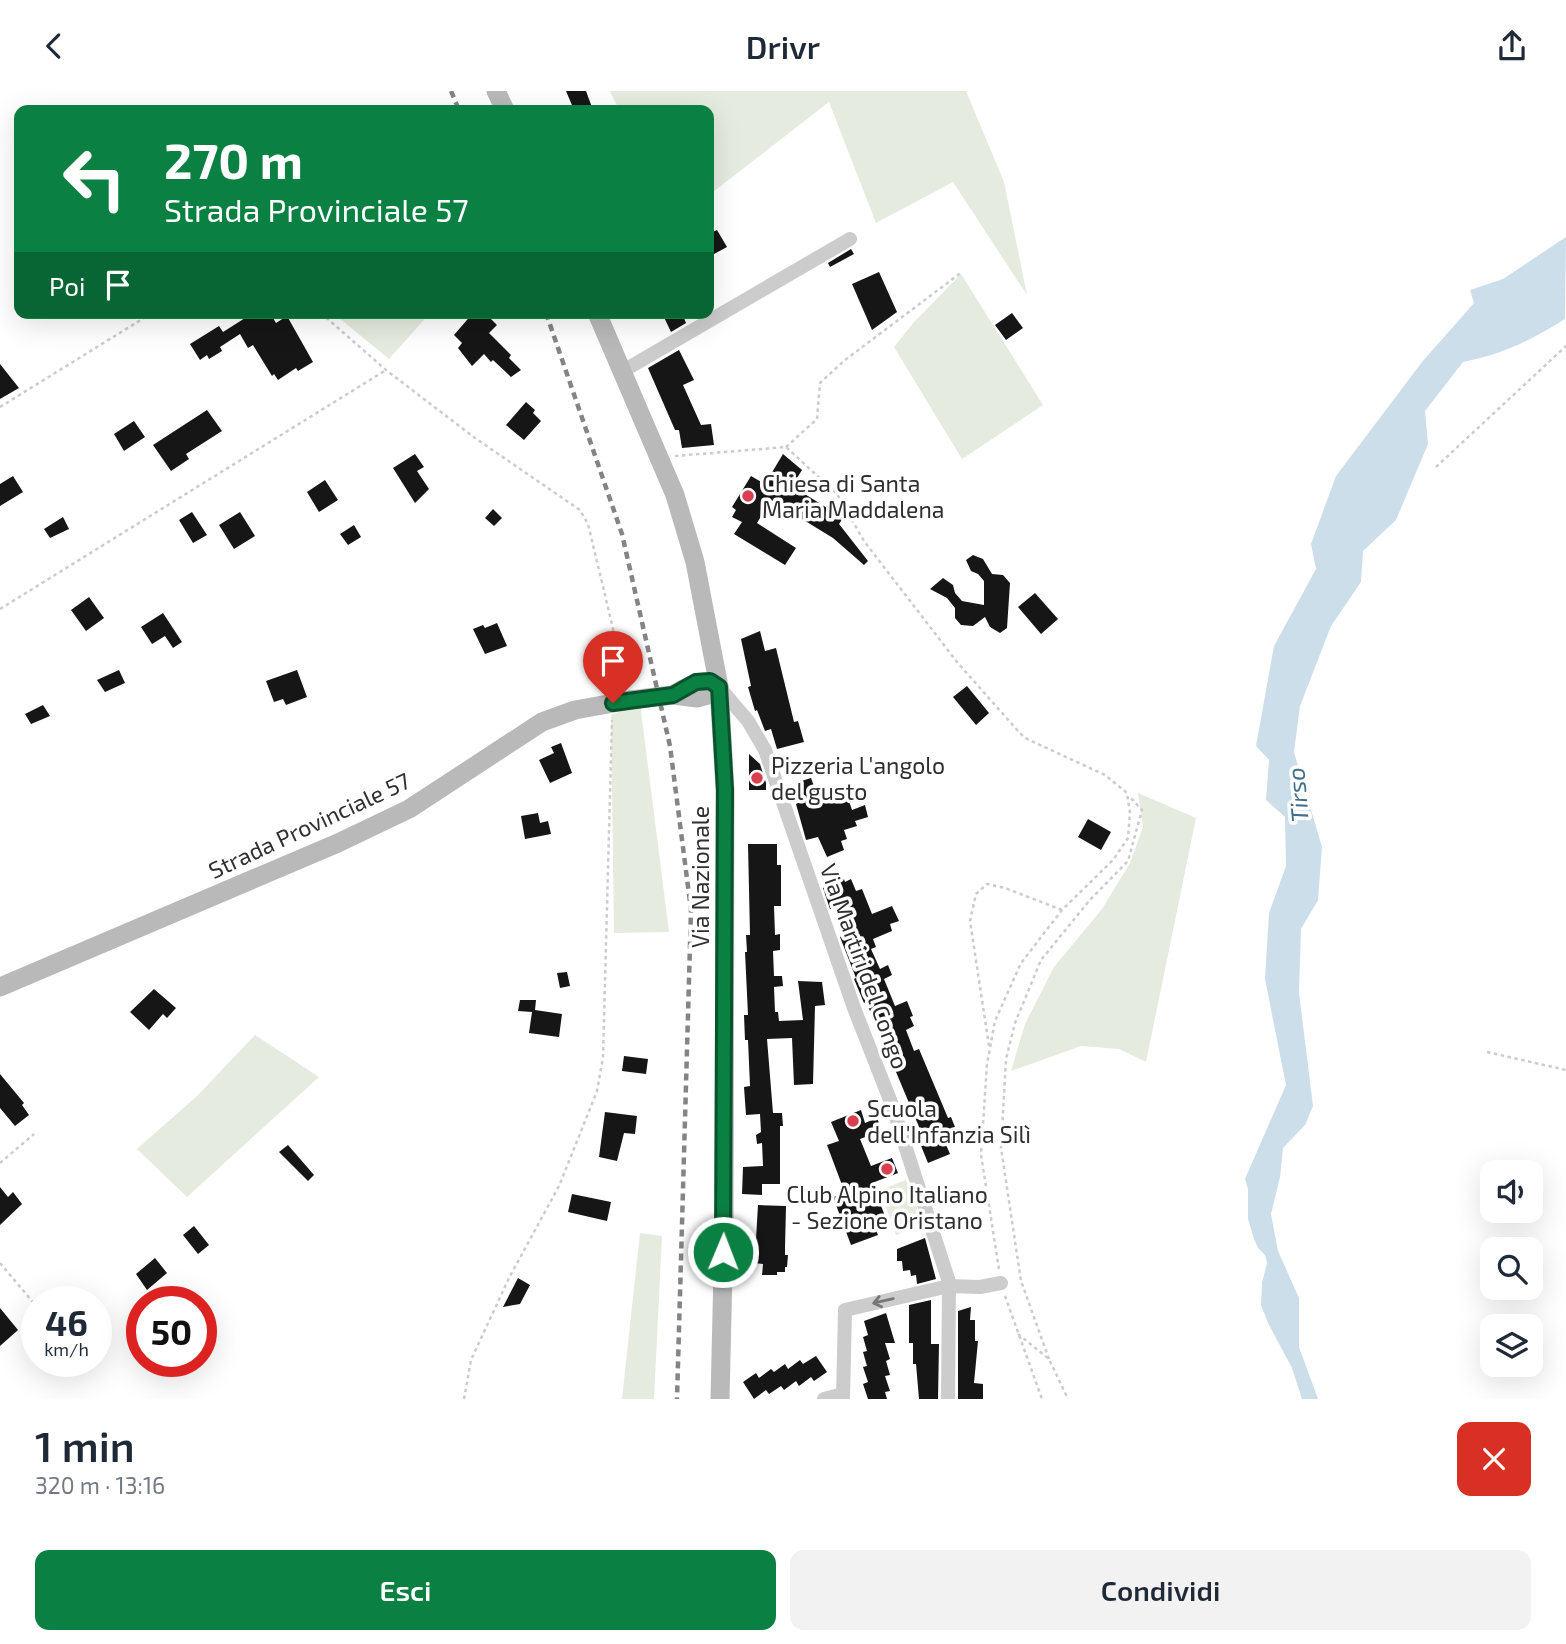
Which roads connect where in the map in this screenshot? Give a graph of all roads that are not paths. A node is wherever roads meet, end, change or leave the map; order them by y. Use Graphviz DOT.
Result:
graph roads {
  1 [pos="850,239"];
  2 [pos="714,318"];
  3 [pos="600,319"];
  4 [pos="712,319"];
  5 [pos="622,371"];
  6 [pos="710,639"];
  7 [pos="719,687"];
  8 [pos="696,690"];
  9 [pos="725,790"];
  10 [pos="0,987"];
  11 [pos="1001,1283"];
  12 [pos="949,1286"];
  13 [pos="843,1396"];
  14 [pos="720,1399"];
  15 [pos="824,1399"];
  16 [pos="948,1399"];
  1 -- 2 [label="street"];
  3 -- 5 [label="main road, Via Nazionale"];
  4 -- 5 [label="street"];
  5 -- 6 [label="main road, Via Nazionale"];
  6 -- 7 [label="main road, Via Nazionale"];
  6 -- 8 [label="main road"];
  7 -- 8 [label="main road"];
  7 -- 9 [label="main road, Via Nazionale"];
  7 -- 12 [label="street, Via Martiri del Congo"];
  8 -- 9 [label="main road"];
  8 -- 10 [label="main road, Strada Provinciale 57"];
  9 -- 14 [label="main road, Via Nazionale"];
  11 -- 12 [label="street"];
  12 -- 13 [label="street, one-way"];
  12 -- 16 [label="street, Via Martiri del Congo"];
  13 -- 15 [label="street"];
}
